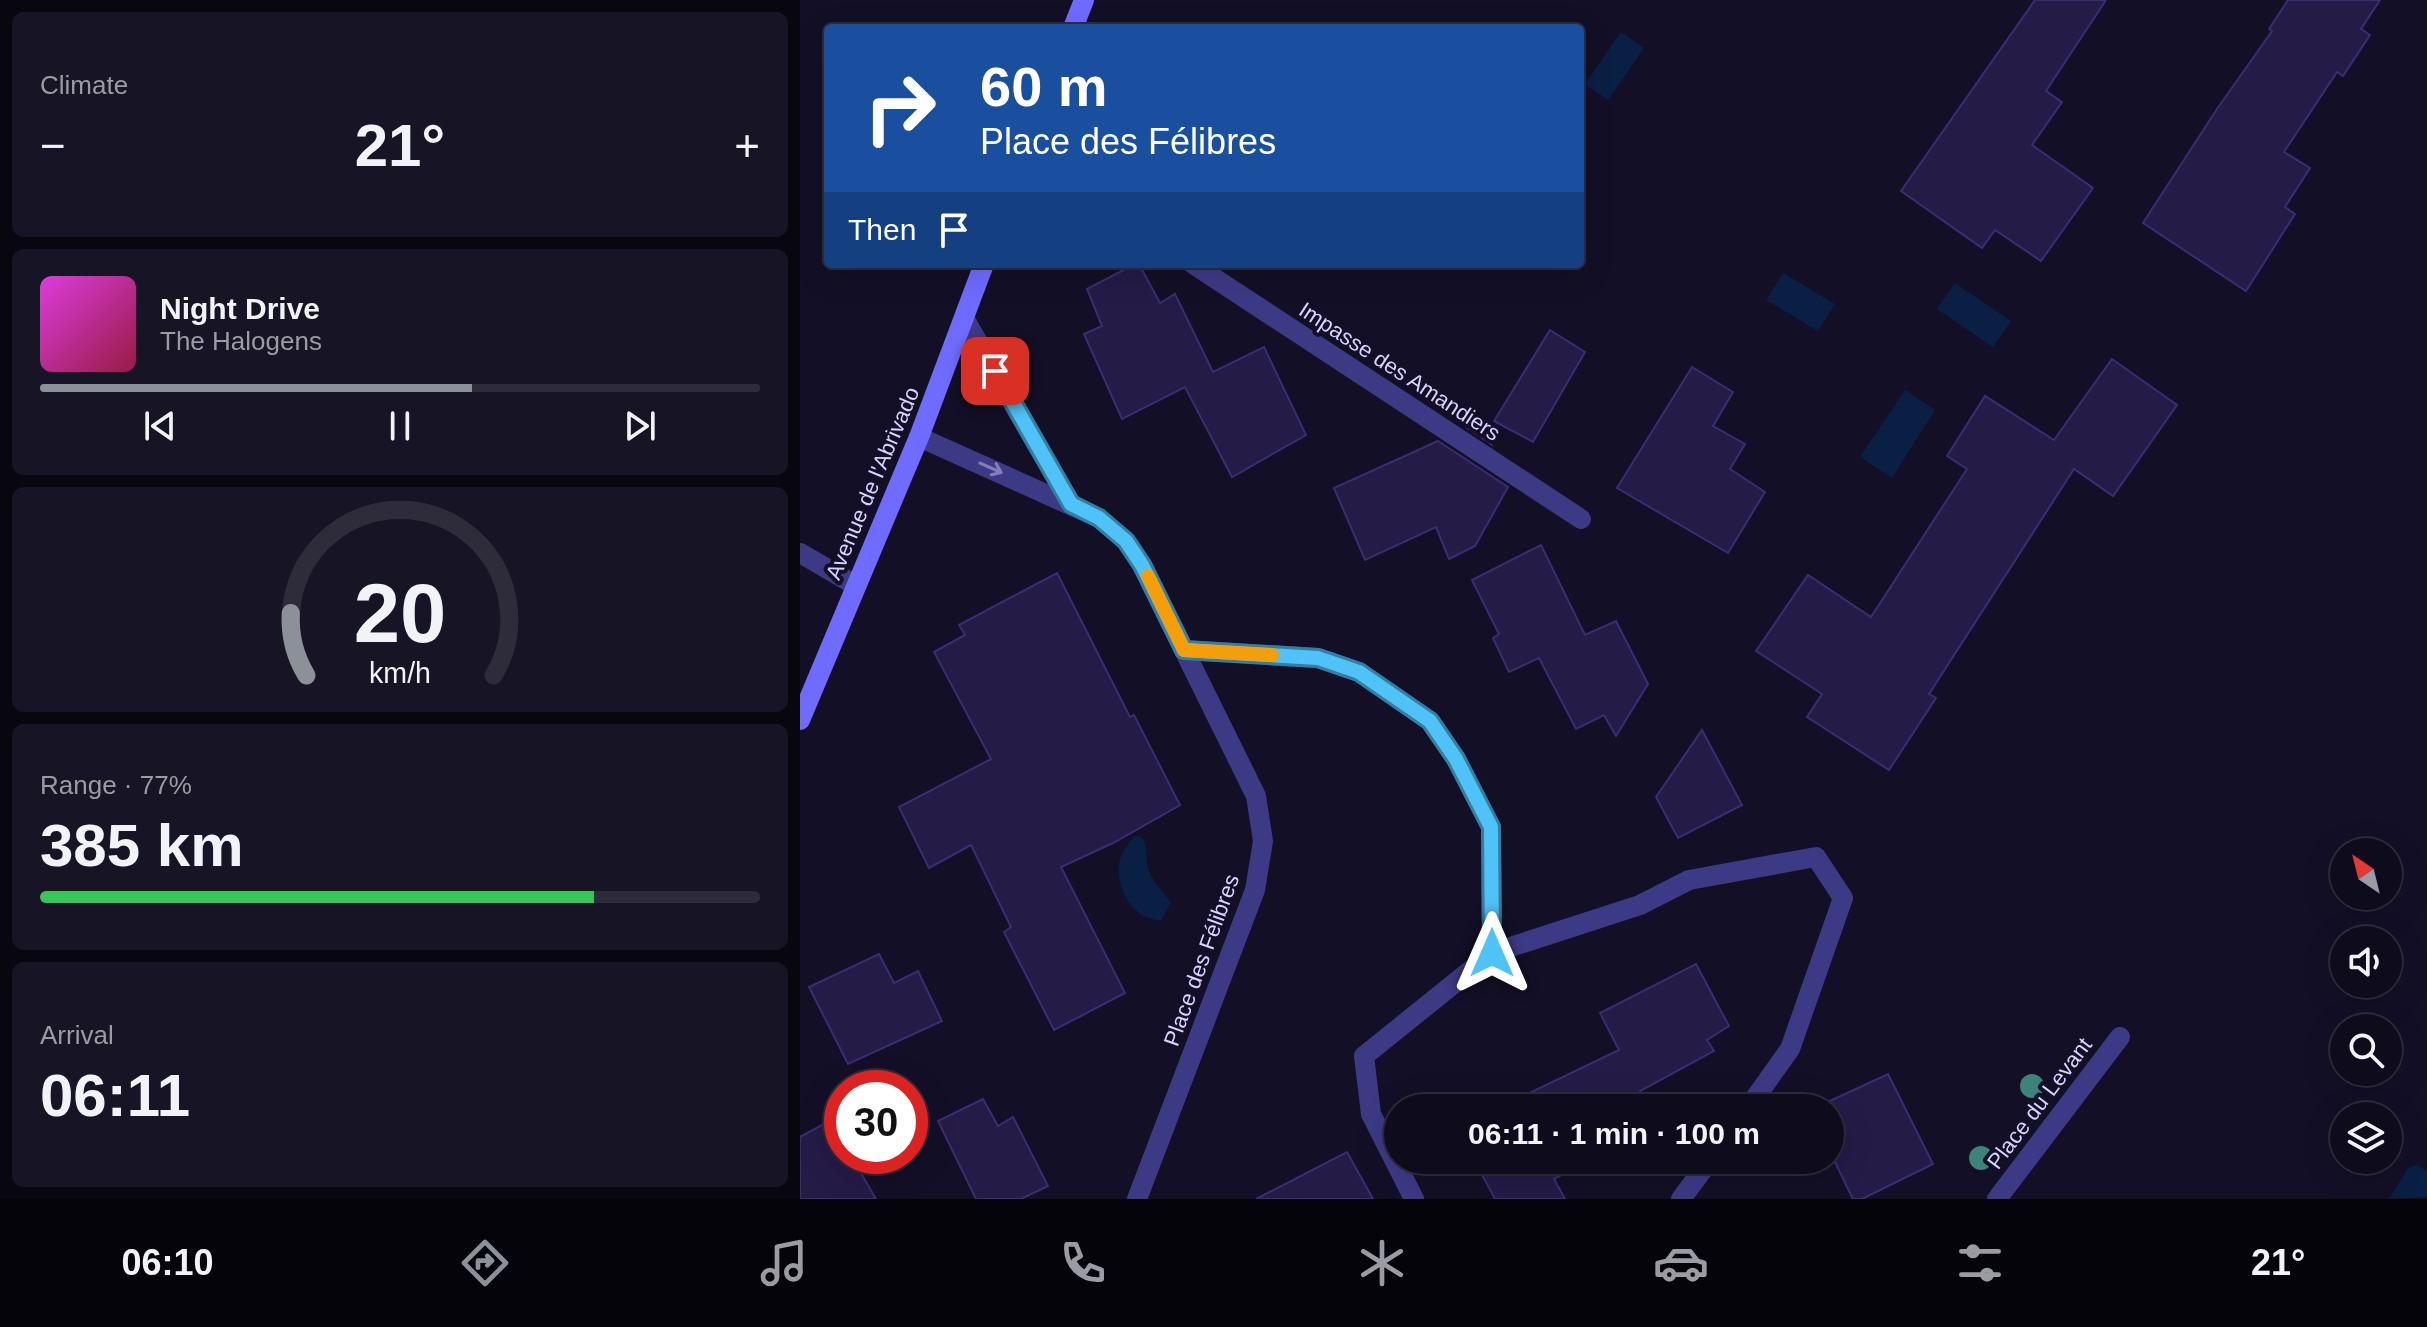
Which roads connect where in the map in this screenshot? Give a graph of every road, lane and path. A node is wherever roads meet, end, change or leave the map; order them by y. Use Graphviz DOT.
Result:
graph roads {
  1 [pos="1084,0"];
  2 [pos="1075,24"];
  3 [pos="983,268"];
  4 [pos="1199,268"];
  5 [pos="964,318"];
  6 [pos="919,437"];
  7 [pos="1071,504"];
  8 [pos="1581,519"];
  9 [pos="800,553"];
  10 [pos="855,585"];
  11 [pos="1184,650"];
  12 [pos="800,720"];
  13 [pos="1492,953"];
  14 [pos="2120,1037"];
  15 [pos="1758,1094"];
  16 [pos="1700,1174"];
  17 [pos="1137,1199"];
  18 [pos="1414,1199"];
  19 [pos="1681,1199"];
  20 [pos="1997,1199"];
  1 -- 2 [label="street"];
  3 -- 5 [label="street, Avenue de l'Abrivado"];
  4 -- 8 [label="street, Impasse des Amandiers"];
  5 -- 6 [label="street, Avenue de l'Abrivado"];
  5 -- 7 [label="street"];
  6 -- 7 [label="street, Place des Félibres, one-way"];
  6 -- 10 [label="street, Avenue de l'Abrivado"];
  7 -- 11 [label="street, Place des Félibres"];
  9 -- 10 [label="street"];
  10 -- 12 [label="street, Avenue de l'Abrivado"];
  11 -- 13 [label="street"];
  11 -- 17 [label="street, Place des Félibres"];
  13 -- 15 [label="street"];
  13 -- 18 [label="street"];
  14 -- 20 [label="street, Place du Levant"];
  16 -- 19 [label="street"];
}
